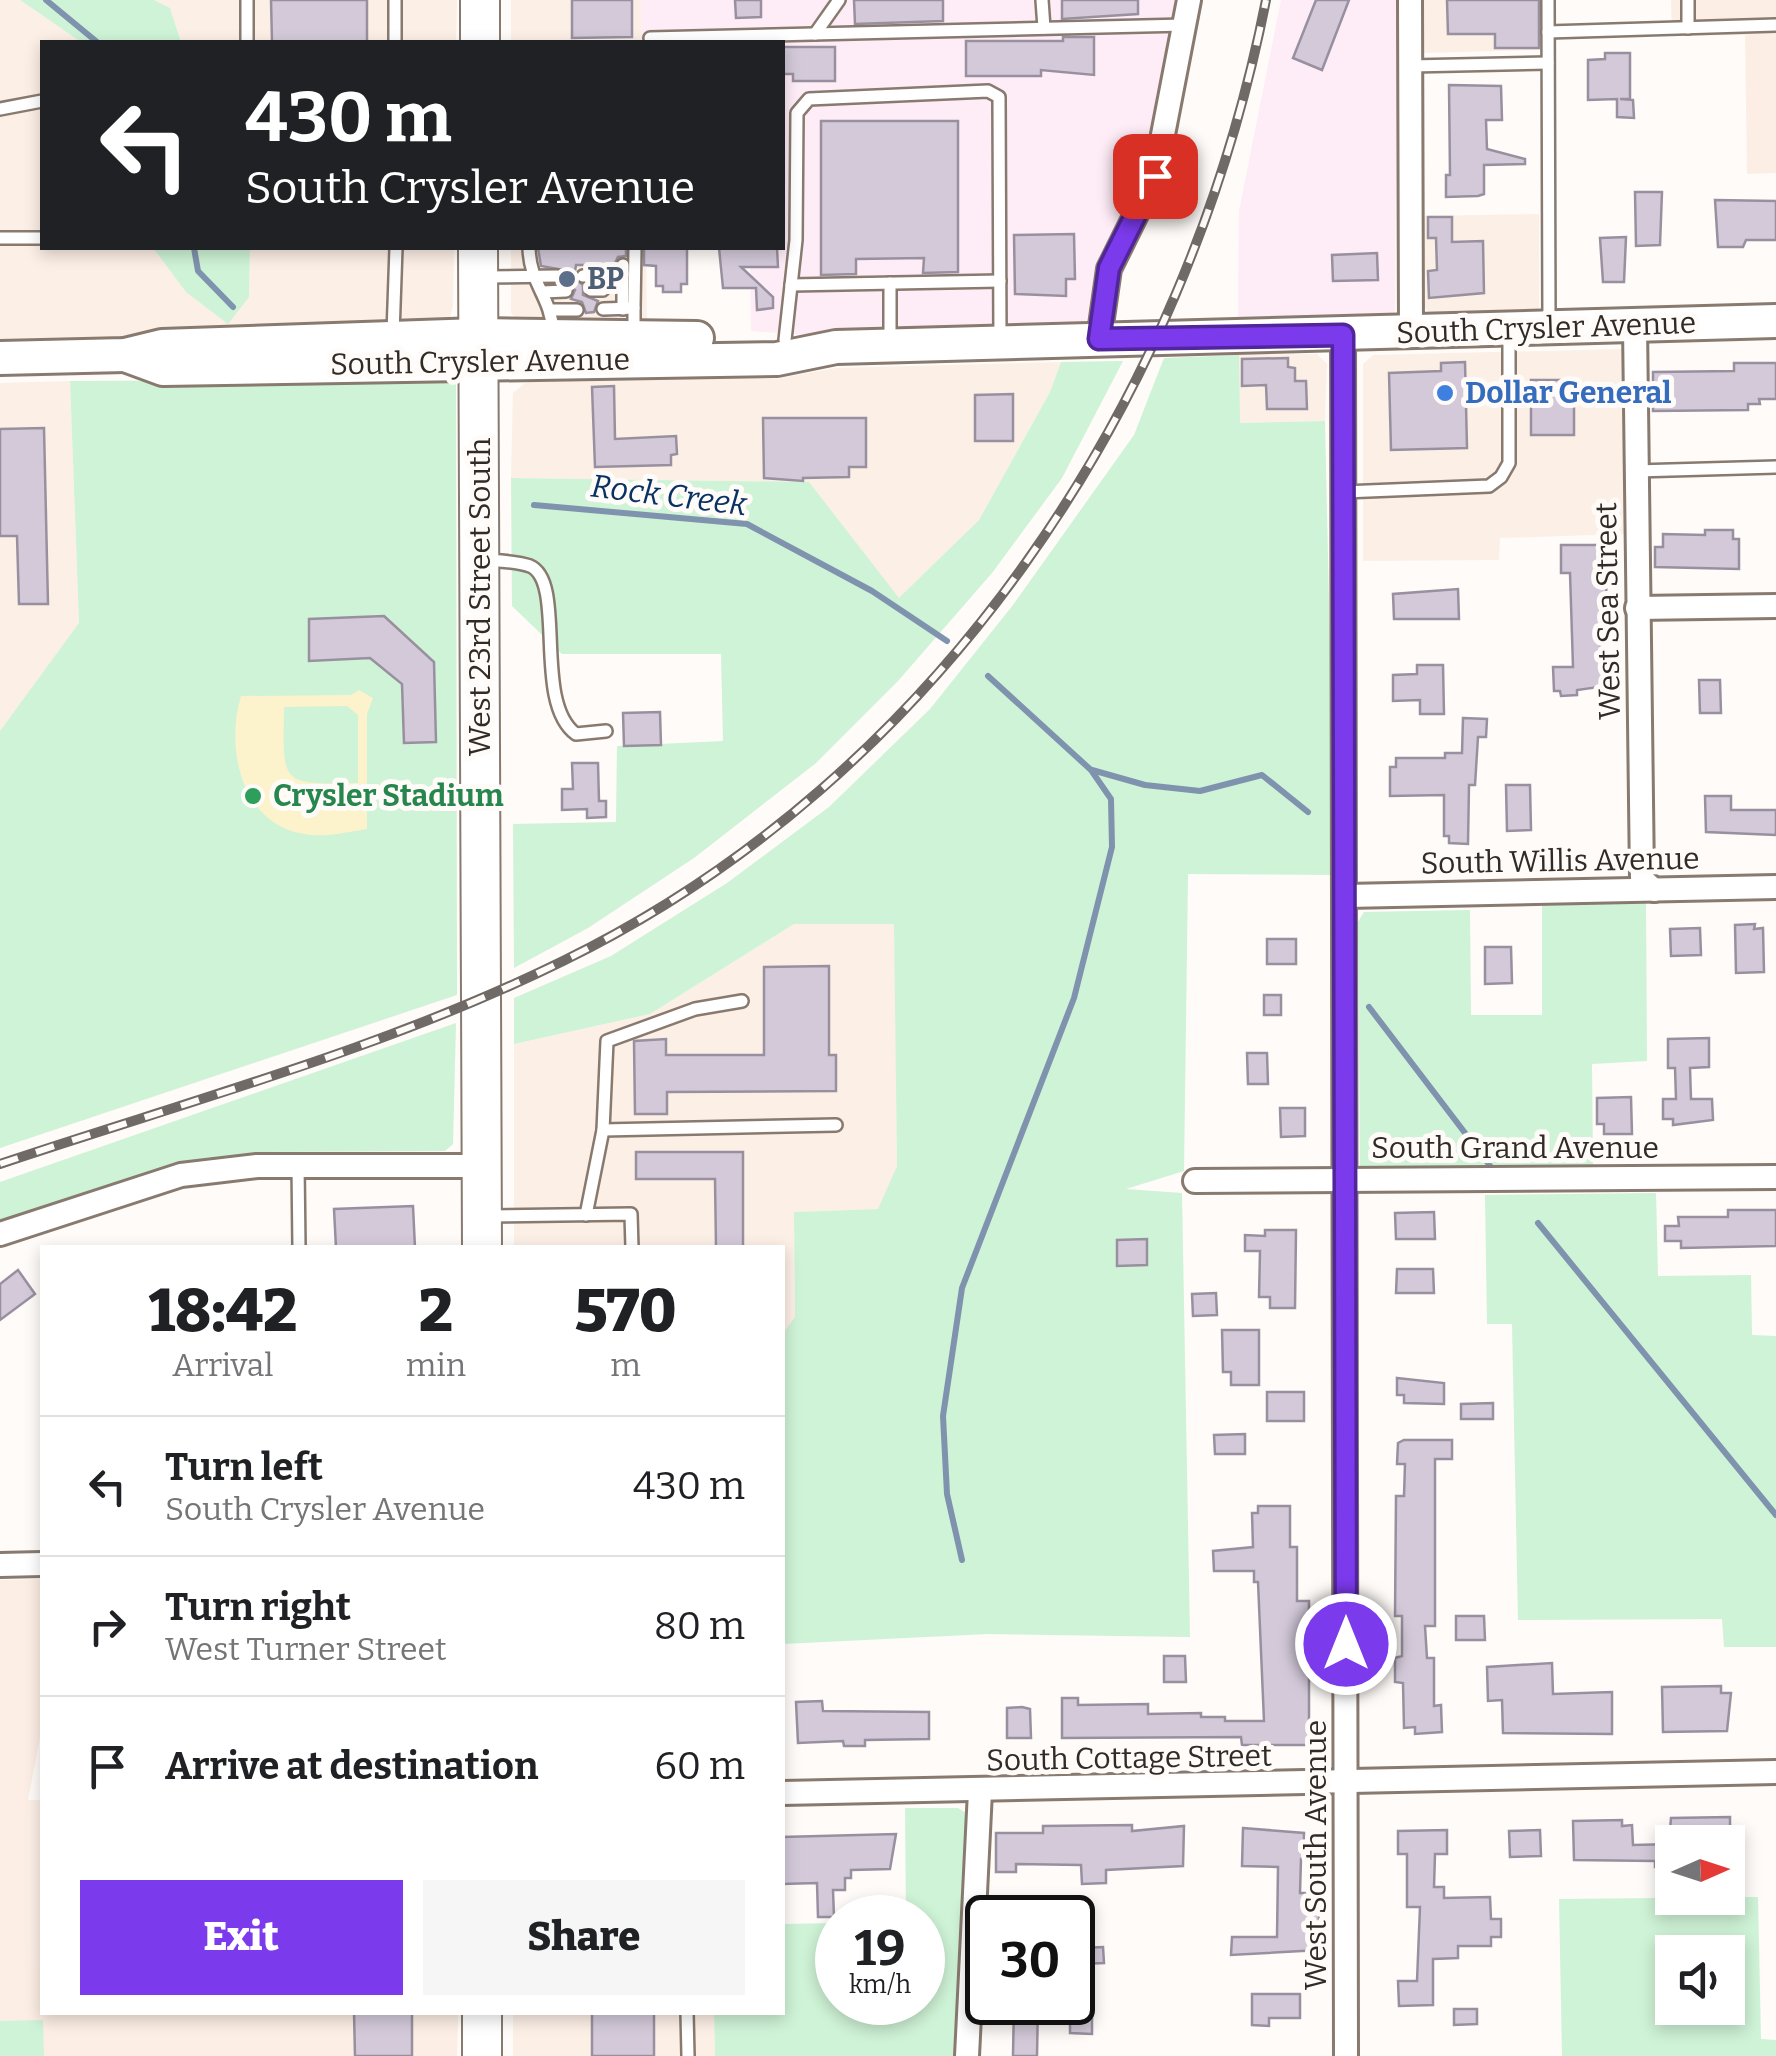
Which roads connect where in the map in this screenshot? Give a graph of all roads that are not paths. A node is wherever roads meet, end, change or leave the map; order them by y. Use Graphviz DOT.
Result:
graph roads {
  1 [pos="248,0"];
  2 [pos="394,0"];
  3 [pos="480,0"];
  4 [pos="839,0"];
  5 [pos="1042,0"];
  6 [pos="1190,0"];
  7 [pos="1410,0"];
  8 [pos="1548,0"];
  9 [pos="1688,0"];
  10 [pos="1184,25"];
  11 [pos="1776,26"];
  12 [pos="1044,28"];
  13 [pos="1688,28"];
  14 [pos="1548,32"];
  15 [pos="815,34"];
  16 [pos="650,38"];
  17 [pos="247,40"];
  18 [pos="396,40"];
  19 [pos="480,40"];
  20 [pos="1548,63"];
  21 [pos="1411,66"];
  22 [pos="40,101"];
  23 [pos="0,110"];
  24 [pos="0,238"];
  25 [pos="40,238"];
  26 [pos="396,250"];
  27 [pos="529,250"];
  28 [pos="635,250"];
  29 [pos="478,262"];
  30 [pos="623,265"];
  31 [pos="553,272"];
  32 [pos="530,275"];
  33 [pos="582,276"];
  34 [pos="1000,281"];
  35 [pos="890,283"];
  36 [pos="791,285"];
  37 [pos="566,291"];
  38 [pos="542,292"];
  39 [pos="577,310"];
  40 [pos="621,314"];
  41 [pos="1776,321"];
  42 [pos="552,323"];
  43 [pos="1635,326"];
  44 [pos="1549,328"];
  45 [pos="1509,329"];
  46 [pos="1411,332"];
  47 [pos="1343,335"];
  48 [pos="393,338"];
  49 [pos="1099,339"];
  50 [pos="785,340"];
  51 [pos="1000,342"];
  52 [pos="890,346"];
  53 [pos="478,348"];
  54 [pos="836,348"];
  55 [pos="125,355"];
  56 [pos="0,358"];
  57 [pos="1776,467"];
  58 [pos="1636,471"];
  59 [pos="1344,492"];
  60 [pos="480,559"];
  61 [pos="1776,606"];
  62 [pos="1638,608"];
  63 [pos="606,731"];
  64 [pos="1776,886"];
  65 [pos="1654,890"];
  66 [pos="1346,896"];
  67 [pos="742,1001"];
  68 [pos="836,1125"];
  69 [pos="602,1130"];
  70 [pos="298,1165"];
  71 [pos="482,1166"];
  72 [pos="1776,1177"];
  73 [pos="1342,1179"];
  74 [pos="1194,1181"];
  75 [pos="586,1215"];
  76 [pos="482,1232"];
  77 [pos="0,1234"];
  78 [pos="298,1245"];
  79 [pos="632,1245"];
  80 [pos="40,1564"];
  81 [pos="0,1565"];
  82 [pos="1776,1772"];
  83 [pos="1347,1783"];
  84 [pos="980,1791"];
  85 [pos="785,1793"];
  86 [pos="482,2015"];
  87 [pos="688,2015"];
  88 [pos="482,2056"];
  89 [pos="688,2056"];
  90 [pos="967,2056"];
  91 [pos="1346,2056"];
  1 -- 17 [label="lane"];
  2 -- 18 [label="lane"];
  3 -- 19 [label="main road"];
  4 -- 15 [label="lane"];
  5 -- 12 [label="lane"];
  6 -- 10 [label="street"];
  7 -- 21 [label="street"];
  8 -- 14 [label="lane"];
  9 -- 13 [label="lane"];
  10 -- 12 [label="lane"];
  10 -- 49 [label="street"];
  11 -- 13 [label="lane"];
  12 -- 15 [label="lane"];
  13 -- 14 [label="lane"];
  14 -- 20 [label="lane"];
  15 -- 16 [label="lane"];
  20 -- 21 [label="lane"];
  20 -- 44 [label="lane"];
  21 -- 46 [label="street"];
  22 -- 23 [label="lane"];
  24 -- 25 [label="lane"];
  26 -- 48 [label="lane"];
  27 -- 32 [label="lane"];
  28 -- 40 [label="lane"];
  29 -- 32 [label="lane"];
  29 -- 53 [label="main road, West 23rd Street South"];
  30 -- 40 [label="lane"];
  31 -- 32 [label="lane"];
  32 -- 38 [label="lane"];
  33 -- 40 [label="lane"];
  34 -- 35 [label="lane"];
  34 -- 36 [label="lane"];
  34 -- 51 [label="lane"];
  35 -- 36 [label="lane"];
  35 -- 52 [label="lane"];
  36 -- 50 [label="lane"];
  37 -- 38 [label="lane"];
  38 -- 42 [label="lane"];
  39 -- 42 [label="lane"];
  40 -- 42 [label="main road, South Crysler Avenue"];
  40 -- 50 [label="main road, South Crysler Avenue"];
  41 -- 43 [label="main road, South Crysler Avenue"];
  42 -- 53 [label="main road, South Crysler Avenue"];
  43 -- 44 [label="main road, South Crysler Avenue"];
  43 -- 58 [label="street, West Sea Street"];
  44 -- 45 [label="main road, South Crysler Avenue"];
  45 -- 46 [label="main road, South Crysler Avenue"];
  45 -- 59 [label="lane"];
  46 -- 47 [label="main road, South Crysler Avenue"];
  47 -- 49 [label="main road, South Crysler Avenue"];
  47 -- 59 [label="street, West South Avenue"];
  48 -- 53 [label="main road, South Crysler Avenue"];
  48 -- 55 [label="main road, South Crysler Avenue"];
  49 -- 51 [label="main road, South Crysler Avenue"];
  50 -- 54 [label="main road, South Crysler Avenue"];
  51 -- 52 [label="main road, South Crysler Avenue"];
  52 -- 54 [label="main road, South Crysler Avenue"];
  53 -- 54 [label="main road, South Crysler Avenue"];
  53 -- 55 [label="main road, South Crysler Avenue"];
  53 -- 60 [label="main road, West 23rd Street South"];
  55 -- 56 [label="main road, South Crysler Avenue"];
  57 -- 58 [label="lane"];
  58 -- 62 [label="street, West Sea Street"];
  59 -- 66 [label="street, West South Avenue"];
  60 -- 63 [label="lane"];
  60 -- 71 [label="main road, West 23rd Street South"];
  61 -- 62 [label="street"];
  62 -- 65 [label="street, West Sea Street"];
  64 -- 65 [label="street, South Willis Avenue"];
  65 -- 66 [label="street, South Willis Avenue"];
  66 -- 73 [label="street, West South Avenue"];
  67 -- 69 [label="lane"];
  68 -- 69 [label="lane"];
  69 -- 75 [label="lane"];
  70 -- 71 [label="street"];
  70 -- 77 [label="street"];
  70 -- 78 [label="lane"];
  71 -- 76 [label="main road, West 23rd Street South"];
  72 -- 73 [label="street, South Grand Avenue"];
  73 -- 74 [label="street, South Grand Avenue"];
  73 -- 83 [label="street, West South Avenue"];
  75 -- 76 [label="lane"];
  75 -- 79 [label="lane"];
  80 -- 81 [label="street"];
  82 -- 83 [label="street, South Cottage Street"];
  83 -- 84 [label="street, South Cottage Street"];
  83 -- 91 [label="street, West South Avenue"];
  84 -- 85 [label="street, South Cottage Street"];
  84 -- 90 [label="street"];
  86 -- 88 [label="main road"];
  87 -- 89 [label="lane"];
}
